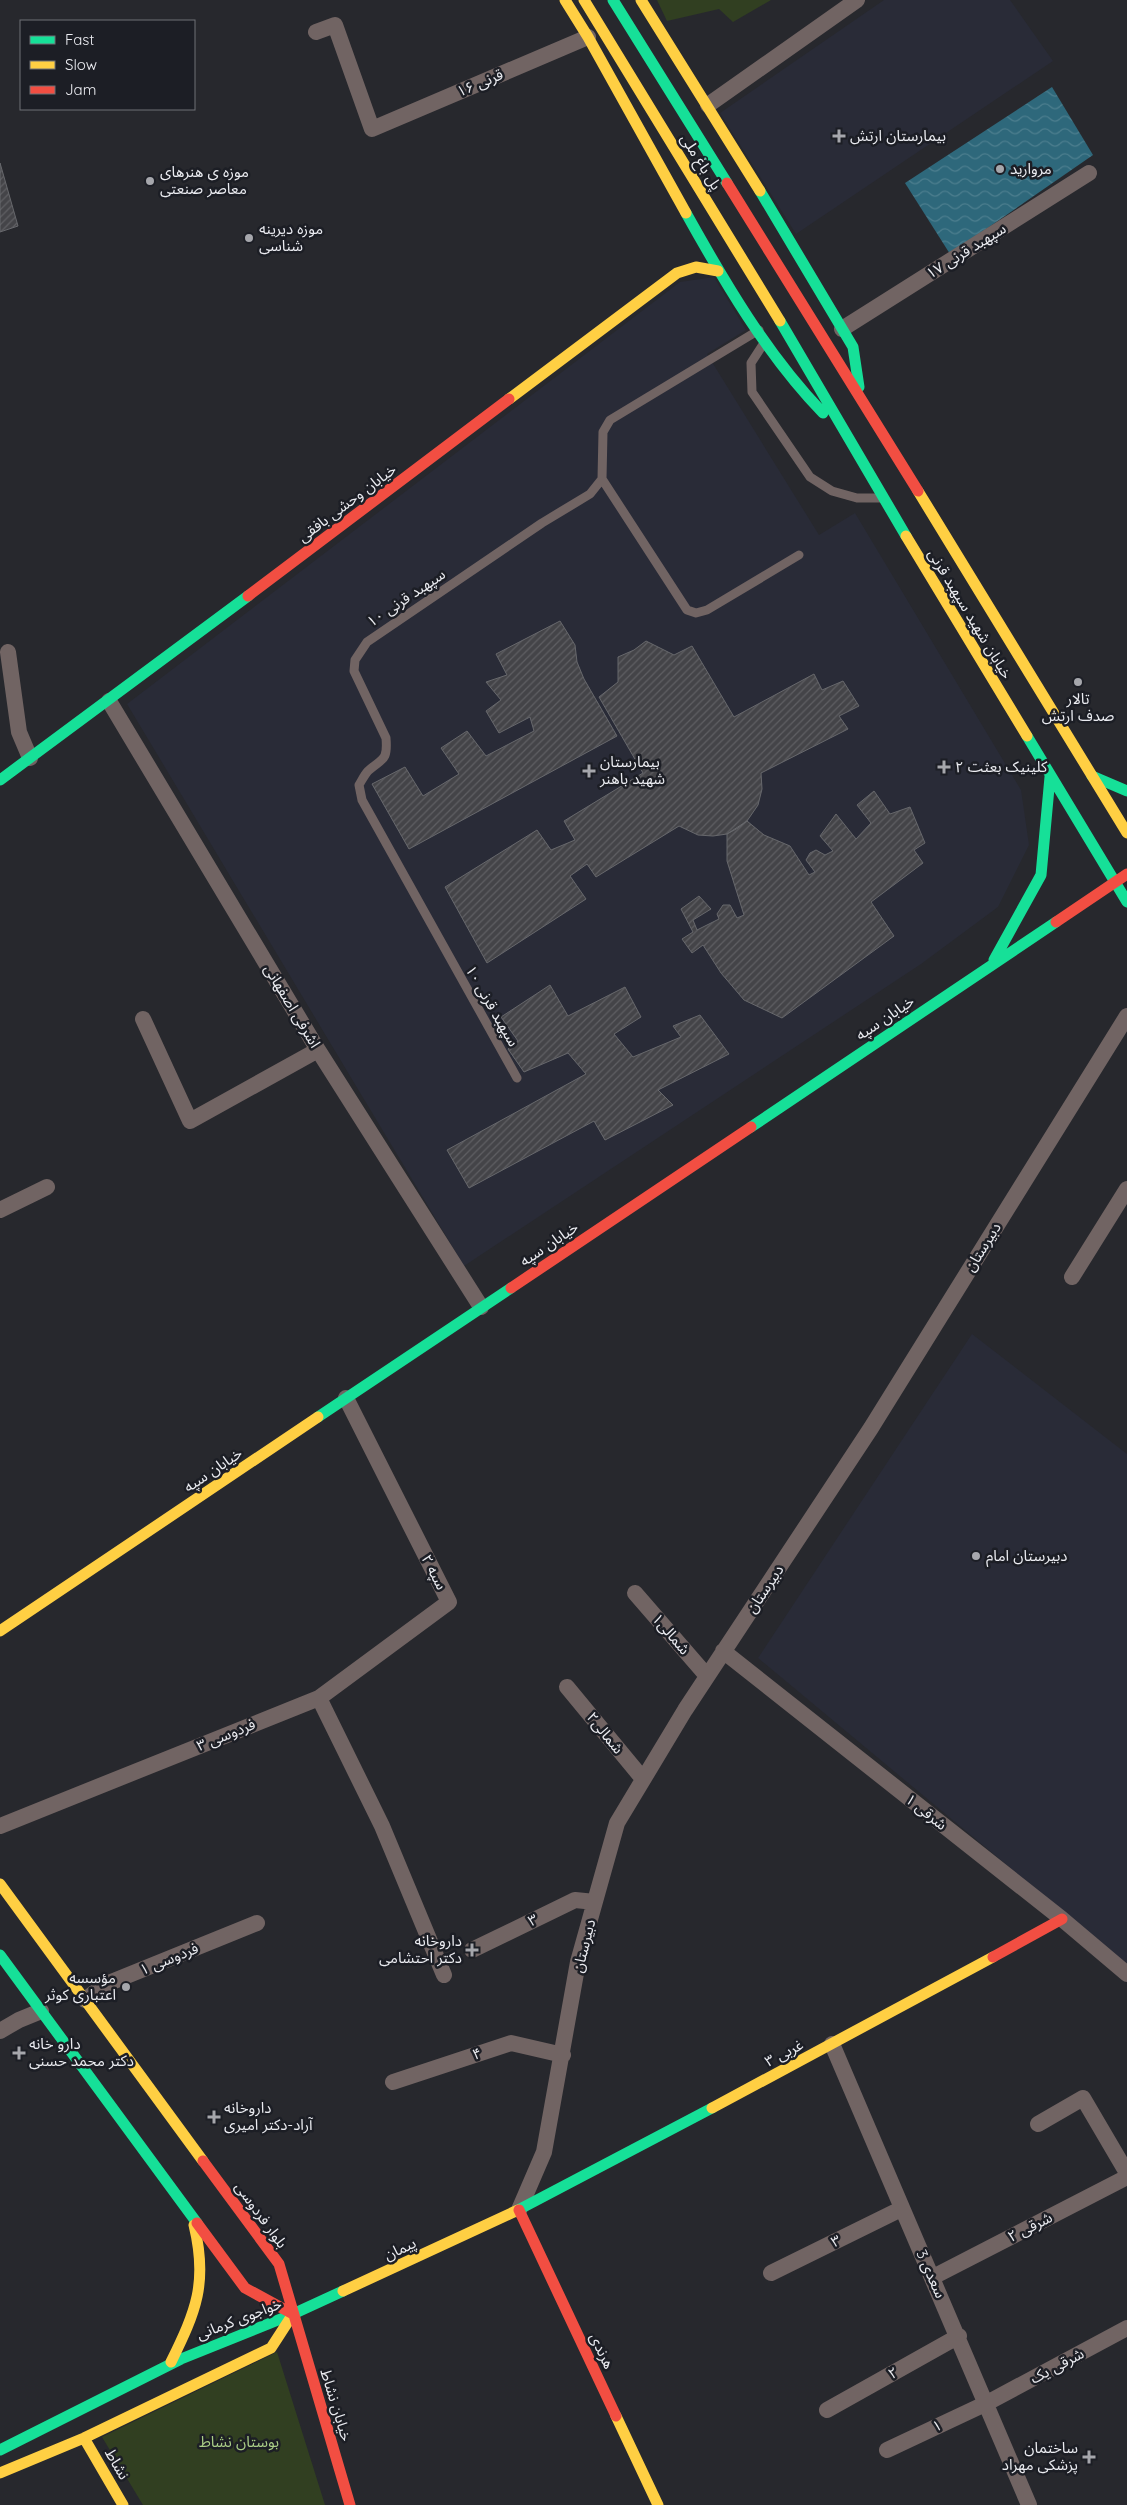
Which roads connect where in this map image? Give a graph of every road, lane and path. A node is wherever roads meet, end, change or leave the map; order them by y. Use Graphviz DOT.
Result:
graph roads {
  1 [pos="565,0"];
  2 [pos="584,0"];
  3 [pos="613,0"];
  4 [pos="641,0"];
  5 [pos="857,0"];
  6 [pos="316,32"];
  7 [pos="588,37"];
  8 [pos="708,105"];
  9 [pos="1089,173"];
  10 [pos="718,271"];
  11 [pos="817,327"];
  12 [pos="842,329"];
  13 [pos="759,330"];
  14 [pos="766,340"];
  15 [pos="792,340"];
  16 [pos="860,397"];
  17 [pos="848,440"];
  18 [pos="602,479"];
  19 [pos="883,498"];
  20 [pos="799,555"];
  21 [pos="8,652"];
  22 [pos="110,700"];
  23 [pos="30,758"];
  24 [pos="1092,776"];
  25 [pos="1050,777"];
  26 [pos="0,780"];
  27 [pos="1127,791"];
  28 [pos="1127,833"];
  29 [pos="1127,874"];
  30 [pos="1115,882"];
  31 [pos="1127,902"];
  32 [pos="992,964"];
  33 [pos="1127,1016"];
  34 [pos="142,1019"];
  35 [pos="318,1050"];
  36 [pos="517,1078"];
  37 [pos="48,1187"];
  38 [pos="1127,1189"];
  39 [pos="0,1210"];
  40 [pos="1072,1277"];
  41 [pos="481,1307"];
  42 [pos="346,1398"];
  43 [pos="635,1593"];
  44 [pos="0,1631"];
  45 [pos="723,1652"];
  46 [pos="707,1676"];
  47 [pos="567,1687"];
  48 [pos="319,1698"];
  49 [pos="643,1779"];
  50 [pos="0,1826"];
  51 [pos="0,1884"];
  52 [pos="595,1902"];
  53 [pos="1062,1919"];
  54 [pos="257,1923"];
  55 [pos="472,1950"];
  56 [pos="0,1955"];
  57 [pos="1127,1974"];
  58 [pos="444,1975"];
  59 [pos="85,2000"];
  60 [pos="41,2012"];
  61 [pos="0,2031"];
  62 [pos="832,2044"];
  63 [pos="563,2055"];
  64 [pos="393,2082"];
  65 [pos="1038,2124"];
  66 [pos="1127,2175"];
  67 [pos="901,2209"];
  68 [pos="519,2210"];
  69 [pos="192,2217"];
  70 [pos="771,2273"];
  71 [pos="933,2277"];
  72 [pos="293,2314"];
  73 [pos="1127,2328"];
  74 [pos="959,2336"];
  75 [pos="171,2362"];
  76 [pos="987,2403"];
  77 [pos="827,2410"];
  78 [pos="84,2438"];
  79 [pos="0,2450"];
  80 [pos="887,2450"];
  81 [pos="0,2473"];
  82 [pos="123,2505"];
  83 [pos="350,2505"];
  84 [pos="658,2505"];
  85 [pos="1029,2505"];
  1 -- 7 [label="main road"];
  2 -- 15 [label="main road, پل باغ ملی"];
  3 -- 11 [label="main road, پل باغ ملی"];
  4 -- 8 [label="main road"];
  5 -- 8 [label="street"];
  6 -- 7 [label="street, قرنی ۱۶"];
  7 -- 10 [label="main road"];
  8 -- 12 [label="main road"];
  9 -- 12 [label="street, سپهبد قرنی ۱۷"];
  10 -- 13 [label="main road"];
  10 -- 22 [label="main road, خیابان وحشی بافقی"];
  11 -- 16 [label="main road, خیابان شهید سپهبد قرنی"];
  12 -- 16 [label="main road"];
  13 -- 14 [label="main road"];
  13 -- 18 [label="lane"];
  14 -- 17 [label="main road"];
  14 -- 19 [label="lane"];
  15 -- 17 [label="main road, خیابان شهید سپهبد قرنی"];
  16 -- 24 [label="main road, خیابان شهید سپهبد قرنی"];
  17 -- 19 [label="main road, خیابان شهید سپهبد قرنی"];
  18 -- 20 [label="lane"];
  18 -- 36 [label="lane, سپهبد قرنی ۱۰"];
  19 -- 25 [label="main road, خیابان شهید سپهبد قرنی"];
  21 -- 23 [label="street"];
  22 -- 23 [label="main road, خیابان وحشی بافقی"];
  22 -- 35 [label="street, اشرفی اصفهانی"];
  23 -- 26 [label="main road, خیابان وحشی بافقی"];
  24 -- 27 [label="main road"];
  24 -- 28 [label="main road, خیابان شهید سپهبد قرنی"];
  25 -- 30 [label="main road, خیابان شهید سپهبد قرنی"];
  25 -- 32 [label="main road"];
  29 -- 30 [label="main road, خیابان سپه"];
  30 -- 31 [label="main road, خیابان شهید سپهبد قرنی"];
  30 -- 32 [label="main road, خیابان سپه"];
  32 -- 41 [label="main road, خیابان سپه"];
  33 -- 45 [label="street, دبیرستان"];
  34 -- 35 [label="street"];
  35 -- 41 [label="street, اشرفی اصفهانی"];
  37 -- 39 [label="street"];
  38 -- 40 [label="street"];
  41 -- 42 [label="main road, خیابان سپه"];
  42 -- 44 [label="main road, خیابان سپه"];
  42 -- 48 [label="street, سپه ۲"];
  43 -- 46 [label="street, شمالی۱"];
  45 -- 46 [label="street, دبیرستان"];
  45 -- 53 [label="street, شرقی ۱"];
  46 -- 49 [label="street, دبیرستان"];
  47 -- 49 [label="street, شمالی۲"];
  48 -- 50 [label="street, فردوسی ۳"];
  48 -- 58 [label="street"];
  49 -- 52 [label="street, دبیرستان"];
  51 -- 59 [label="main road, بلوار فردوسی"];
  52 -- 55 [label="street, ۳"];
  52 -- 63 [label="street, دبیرستان"];
  53 -- 57 [label="street, شرقی ۱"];
  53 -- 62 [label="main road, ۳ غربی"];
  54 -- 59 [label="street, فردوسی ۱"];
  56 -- 60 [label="main road"];
  59 -- 72 [label="main road, بلوار فردوسی"];
  60 -- 61 [label="street"];
  60 -- 69 [label="main road"];
  62 -- 67 [label="street, سعدی 3"];
  62 -- 68 [label="main road, ۳ غربی"];
  63 -- 64 [label="street, ۴"];
  63 -- 68 [label="street, دبیرستان"];
  65 -- 66 [label="street"];
  66 -- 71 [label="street, شرقی ۲"];
  67 -- 70 [label="street, ۳"];
  67 -- 71 [label="street, سعدی 3"];
  68 -- 72 [label="main road, پیمان"];
  68 -- 84 [label="main road, هرندی"];
  69 -- 72 [label="main road"];
  69 -- 75 [label="main road"];
  71 -- 74 [label="street, سعدی 3"];
  72 -- 75 [label="main road, خواجوی کرمانی"];
  72 -- 78 [label="main road, خواجوی کرمانی"];
  72 -- 83 [label="main road, خیابان نشاط"];
  73 -- 76 [label="street, شرقی یک"];
  74 -- 76 [label="street, سعدی 3"];
  74 -- 77 [label="street, ۲"];
  75 -- 79 [label="main road, خواجوی کرمانی"];
  76 -- 80 [label="street, ۱"];
  76 -- 85 [label="street, سعدی 3"];
  78 -- 81 [label="main road, خواجوی کرمانی"];
  78 -- 82 [label="main road, نشاط"];
}
